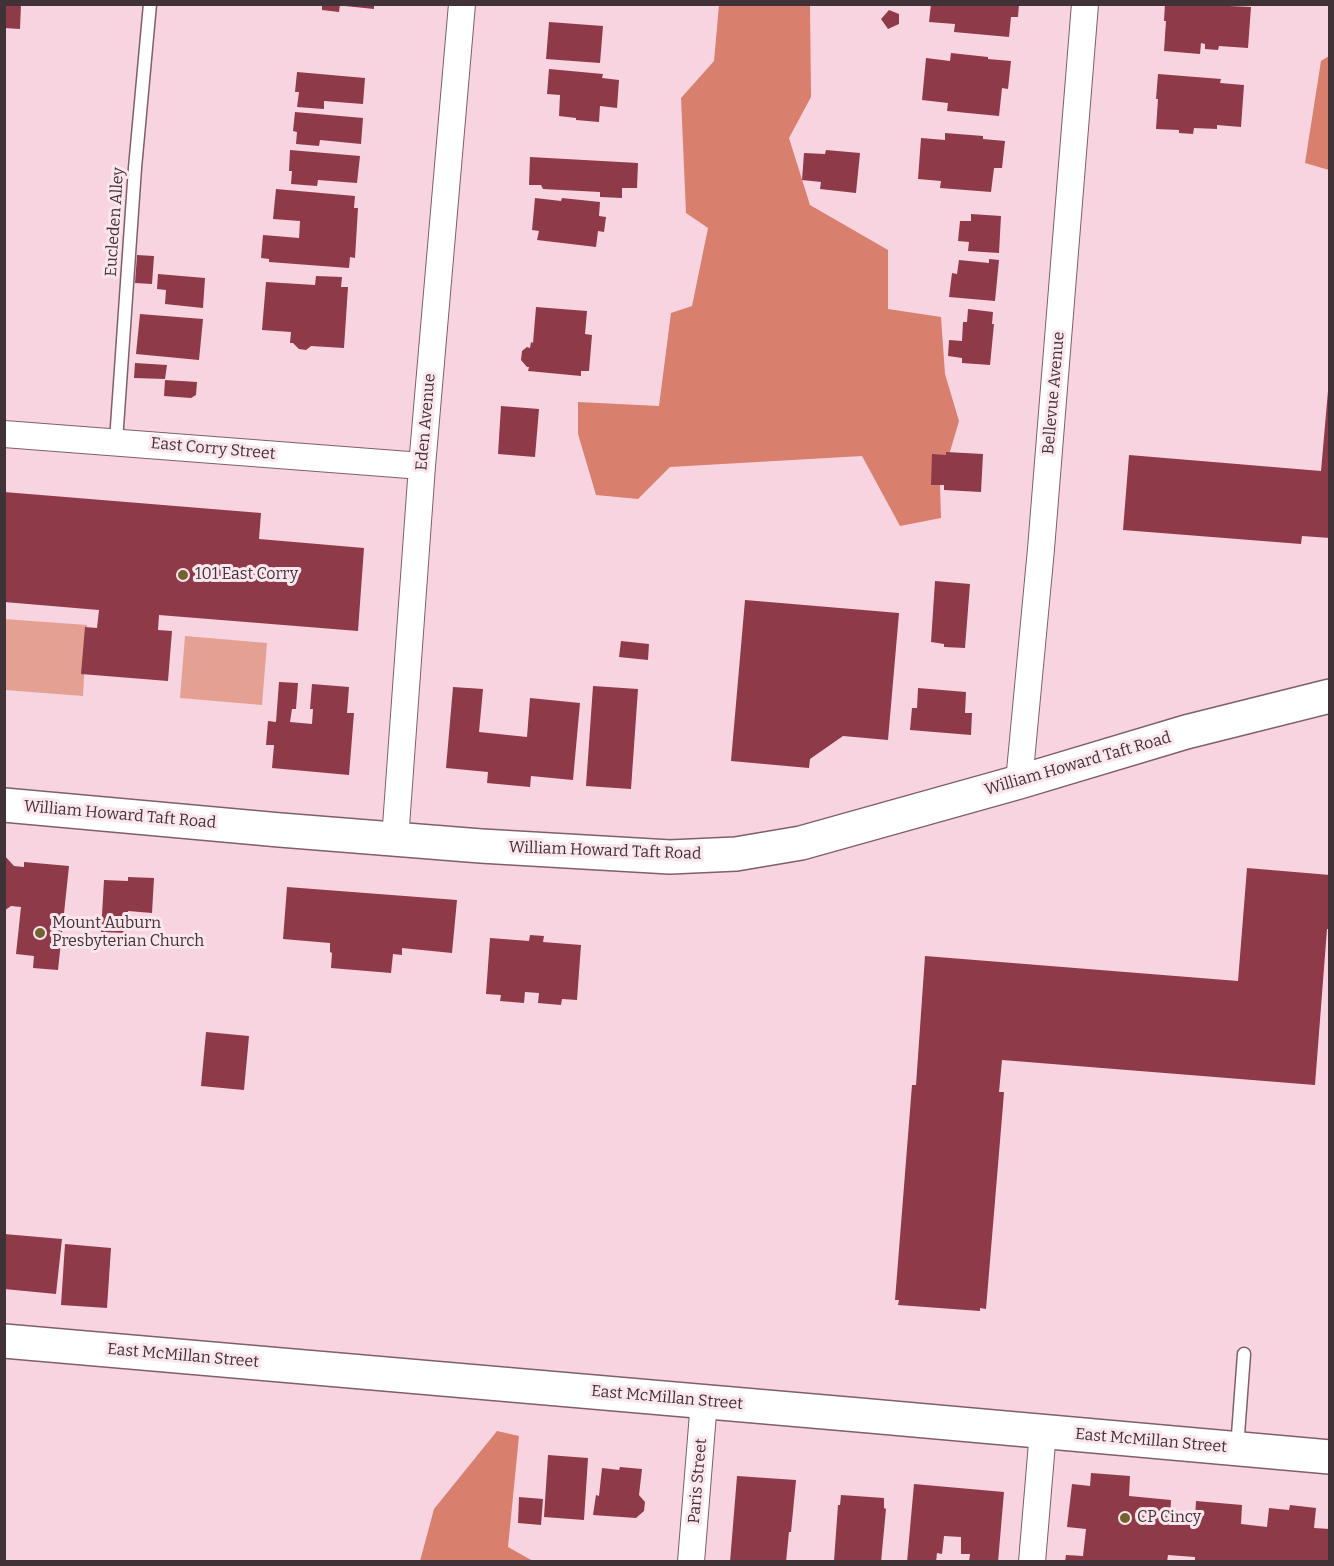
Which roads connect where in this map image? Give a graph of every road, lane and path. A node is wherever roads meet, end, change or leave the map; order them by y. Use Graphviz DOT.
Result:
graph roads {
  1 [pos="150,4"];
  2 [pos="462,4"];
  3 [pos="1085,4"];
  4 [pos="4,434"];
  5 [pos="116,441"];
  6 [pos="422,466"];
  7 [pos="1329,696"];
  8 [pos="1019,782"];
  9 [pos="4,805"];
  10 [pos="395,840"];
  11 [pos="4,1341"];
  12 [pos="1244,1354"];
  13 [pos="704,1401"];
  14 [pos="1043,1431"];
  15 [pos="1237,1449"];
  16 [pos="1329,1457"];
  17 [pos="691,1562"];
  18 [pos="1032,1562"];
  1 -- 5 [label="lane, Eucleden Alley"];
  2 -- 6 [label="street, Eden Avenue"];
  3 -- 8 [label="street, Bellevue Avenue"];
  4 -- 5 [label="street, East Corry Street"];
  5 -- 6 [label="street, East Corry Street"];
  6 -- 10 [label="street, Eden Avenue"];
  7 -- 8 [label="main road, William Howard Taft Road"];
  8 -- 10 [label="main road, William Howard Taft Road"];
  9 -- 10 [label="main road, William Howard Taft Road"];
  11 -- 13 [label="main road, East McMillan Street"];
  12 -- 15 [label="lane"];
  13 -- 14 [label="main road, East McMillan Street"];
  13 -- 17 [label="street, Paris Street"];
  14 -- 15 [label="main road, East McMillan Street"];
  14 -- 18 [label="street"];
  15 -- 16 [label="main road, East McMillan Street"];
}
